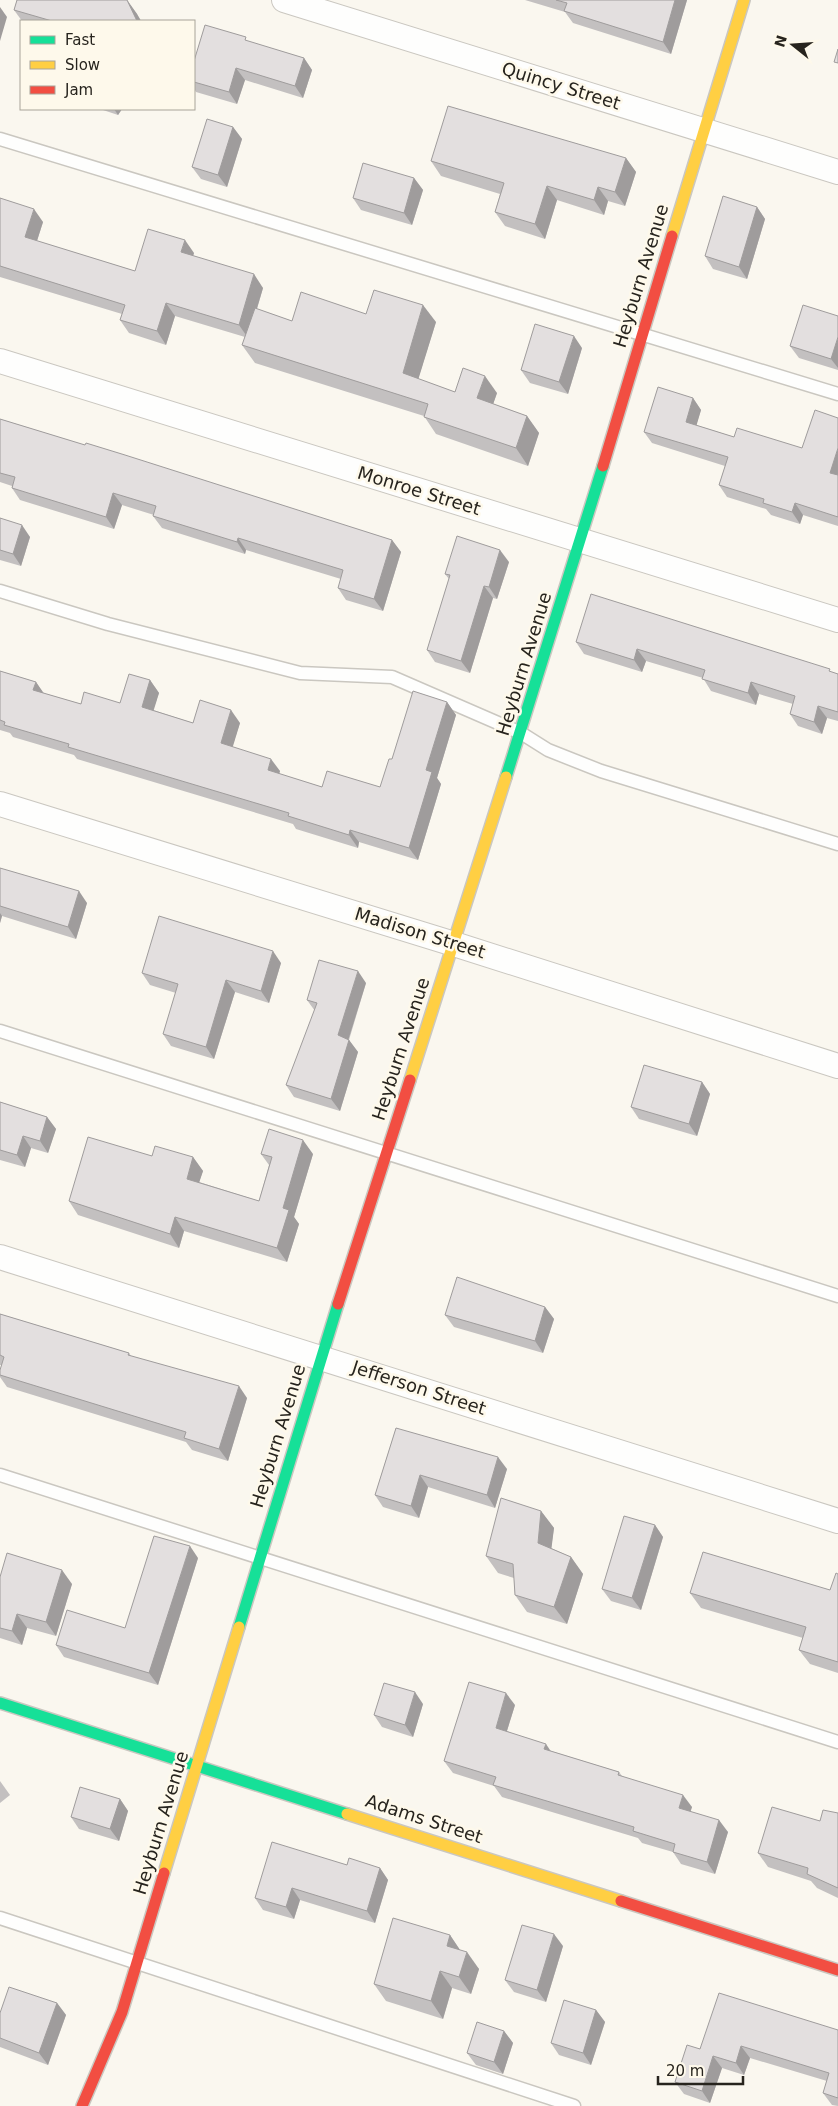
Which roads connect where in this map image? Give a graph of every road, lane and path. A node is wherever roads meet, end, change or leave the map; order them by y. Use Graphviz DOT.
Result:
graph roads {
  1 [pos="284,0"];
  2 [pos="744,0"];
  3 [pos="703,130"];
  4 [pos="0,139"];
  5 [pos="838,172"];
  6 [pos="642,334"];
  7 [pos="0,360"];
  8 [pos="838,394"];
  9 [pos="580,541"];
  10 [pos="0,591"];
  11 [pos="838,620"];
  12 [pos="520,733"];
  13 [pos="0,804"];
  14 [pos="838,844"];
  15 [pos="454,944"];
  16 [pos="0,1031"];
  17 [pos="838,1066"];
  18 [pos="386,1154"];
  19 [pos="0,1257"];
  20 [pos="838,1296"];
  21 [pos="321,1357"];
  22 [pos="0,1475"];
  23 [pos="838,1521"];
  24 [pos="259,1558"];
  25 [pos="0,1703"];
  26 [pos="838,1742"];
  27 [pos="198,1765"];
  28 [pos="0,1918"];
  29 [pos="137,1963"];
  30 [pos="838,1970"];
  31 [pos="82,2106"];
  32 [pos="574,2106"];
  1 -- 3 [label="street, Quincy Street"];
  2 -- 3 [label="street, Heyburn Avenue"];
  3 -- 5 [label="street, Quincy Street"];
  3 -- 6 [label="street, Heyburn Avenue"];
  4 -- 6 [label="lane"];
  6 -- 8 [label="lane"];
  6 -- 9 [label="street, Heyburn Avenue"];
  7 -- 9 [label="street, Monroe Street"];
  9 -- 11 [label="street, Monroe Street"];
  9 -- 12 [label="street, Heyburn Avenue"];
  10 -- 12 [label="lane"];
  12 -- 14 [label="lane"];
  12 -- 15 [label="street, Heyburn Avenue"];
  13 -- 15 [label="street, Madison Street"];
  15 -- 17 [label="street, Madison Street"];
  15 -- 18 [label="street, Heyburn Avenue"];
  16 -- 18 [label="lane"];
  18 -- 20 [label="lane"];
  18 -- 21 [label="street, Heyburn Avenue"];
  19 -- 21 [label="street, Jefferson Street"];
  21 -- 23 [label="street, Jefferson Street"];
  21 -- 24 [label="street, Heyburn Avenue"];
  22 -- 24 [label="lane"];
  24 -- 26 [label="lane"];
  24 -- 27 [label="street, Heyburn Avenue"];
  25 -- 27 [label="street, Adams Street"];
  27 -- 29 [label="street, Heyburn Avenue"];
  27 -- 30 [label="street, Adams Street"];
  28 -- 29 [label="lane"];
  29 -- 31 [label="street, Heyburn Avenue"];
  29 -- 32 [label="lane"];
}
